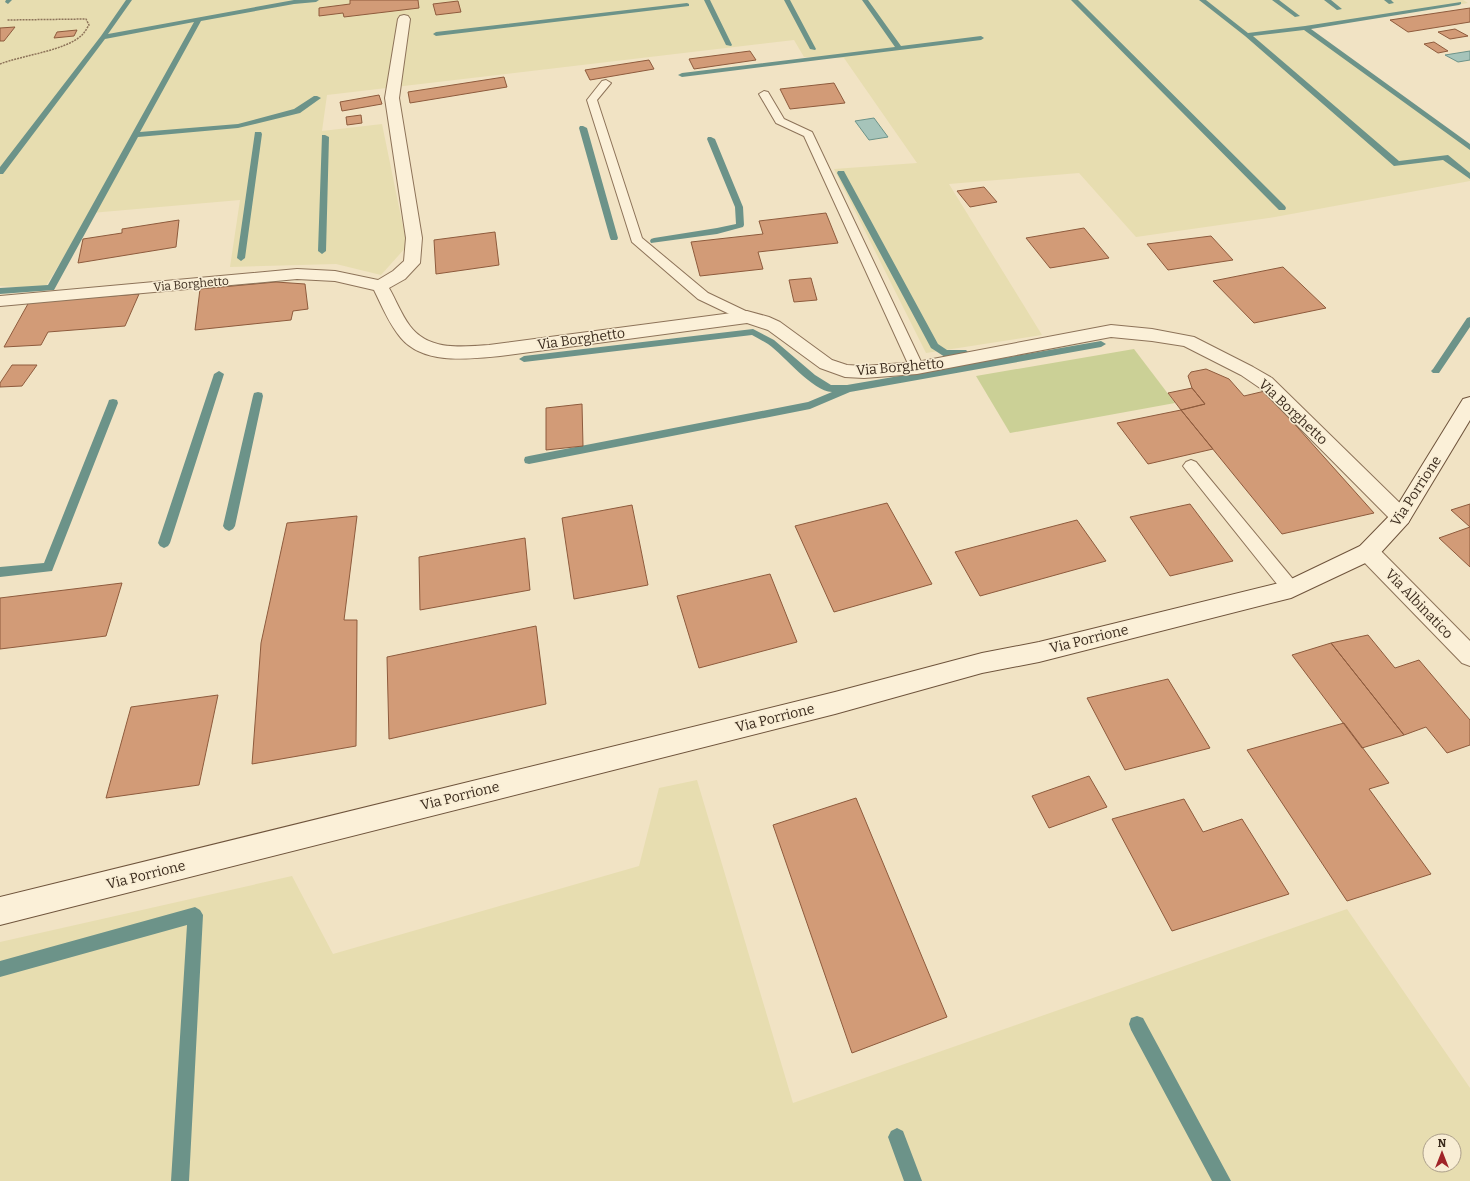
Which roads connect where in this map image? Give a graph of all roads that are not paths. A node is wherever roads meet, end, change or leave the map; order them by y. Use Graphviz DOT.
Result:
graph roads {
  1 [pos="404,19"];
  2 [pos="606,83"];
  3 [pos="764,94"];
  4 [pos="380,286"];
  5 [pos="0,301"];
  6 [pos="747,317"];
  7 [pos="916,368"];
  8 [pos="1470,404"];
  9 [pos="1191,466"];
  10 [pos="1401,517"];
  11 [pos="1368,552"];
  12 [pos="1291,589"];
  13 [pos="1470,656"];
  14 [pos="0,911"];
  1 -- 4 [label="street"];
  2 -- 6 [label="lane"];
  3 -- 7 [label="lane"];
  4 -- 5 [label="street, Via Borghetto"];
  4 -- 6 [label="street, Via Borghetto"];
  6 -- 7 [label="street, Via Borghetto"];
  7 -- 10 [label="street, Via Borghetto"];
  8 -- 10 [label="street, Via Porrione"];
  9 -- 12 [label="lane"];
  10 -- 11 [label="street, Via Porrione"];
  11 -- 12 [label="street, Via Porrione"];
  11 -- 13 [label="street, Via Albinatico"];
  12 -- 14 [label="street, Via Porrione"];
}
